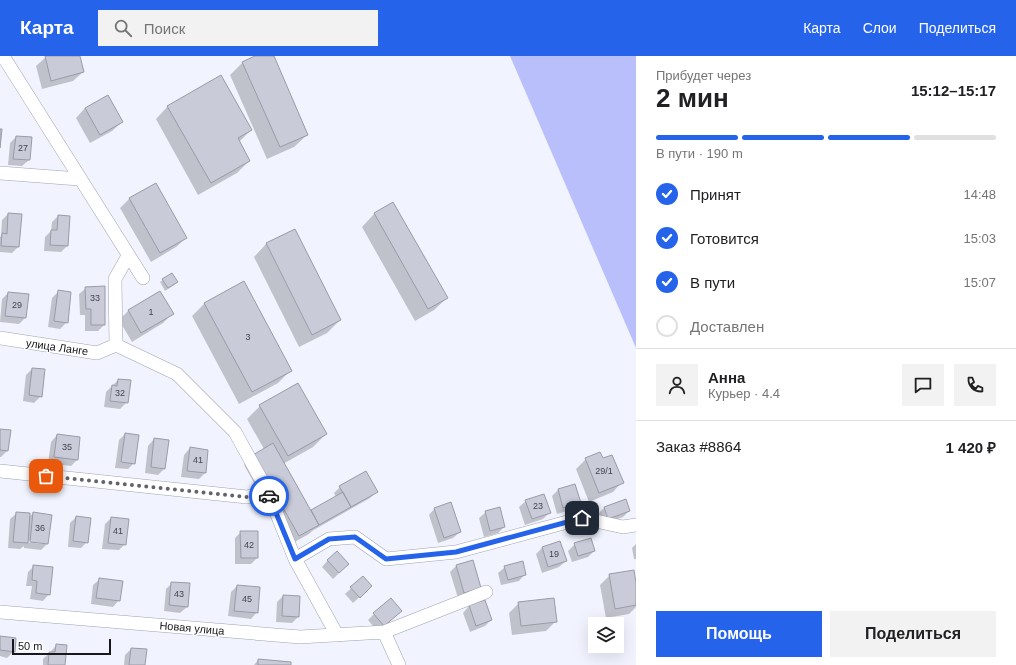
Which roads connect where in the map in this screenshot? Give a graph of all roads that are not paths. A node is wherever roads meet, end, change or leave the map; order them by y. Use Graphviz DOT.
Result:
graph roads {
  1 [pos="3,56"];
  2 [pos="0,173"];
  3 [pos="79,179"];
  4 [pos="128,256"];
  5 [pos="143,278"];
  6 [pos="0,338"];
  7 [pos="116,345"];
  8 [pos="0,471"];
  9 [pos="268,492"];
  10 [pos="636,525"];
  11 [pos="295,559"];
  12 [pos="486,592"];
  13 [pos="0,612"];
  14 [pos="384,632"];
  15 [pos="337,635"];
  16 [pos="399,665"];
  1 -- 3 [label="street"];
  2 -- 3 [label="street"];
  3 -- 4 [label="street"];
  4 -- 5 [label="street"];
  4 -- 7 [label="street"];
  6 -- 7 [label="street, улица Ланге"];
  7 -- 9 [label="street"];
  8 -- 9 [label="street"];
  9 -- 11 [label="street"];
  10 -- 11 [label="street"];
  11 -- 15 [label="street"];
  12 -- 14 [label="street, Новая улица"];
  13 -- 15 [label="street, Новая улица"];
  14 -- 15 [label="street, Новая улица"];
  14 -- 16 [label="street"];
}
